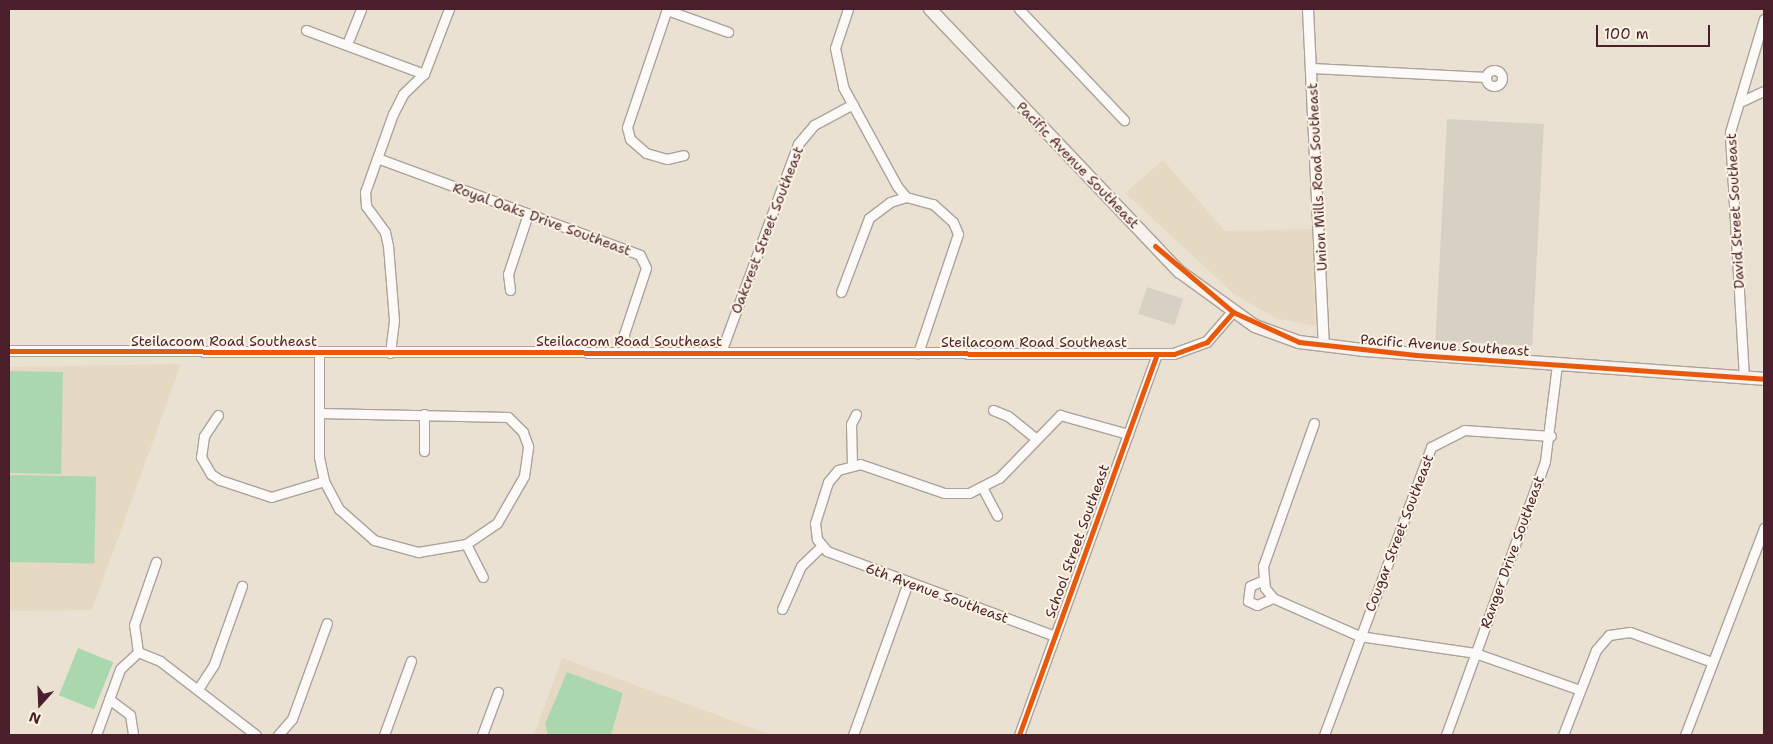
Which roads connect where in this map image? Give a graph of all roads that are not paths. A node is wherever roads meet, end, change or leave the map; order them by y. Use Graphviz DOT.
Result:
graph roads {
  1 [pos="360,9"];
  2 [pos="448,9"];
  3 [pos="667,9"];
  4 [pos="848,9"];
  5 [pos="930,9"];
  6 [pos="1019,9"];
  7 [pos="1308,9"];
  8 [pos="1764,19"];
  9 [pos="306,30"];
  10 [pos="728,32"];
  11 [pos="347,44"];
  12 [pos="1312,68"];
  13 [pos="424,74"];
  14 [pos="1486,77"];
  15 [pos="1764,91"];
  16 [pos="1740,102"];
  17 [pos="853,104"];
  18 [pos="1124,120"];
  19 [pos="684,155"];
  20 [pos="377,158"];
  21 [pos="906,197"];
  22 [pos="528,214"];
  23 [pos="510,290"];
  24 [pos="841,292"];
  25 [pos="1233,312"];
  26 [pos="1324,346"];
  27 [pos="9,351"];
  28 [pos="390,352"];
  29 [pos="625,352"];
  30 [pos="721,352"];
  31 [pos="319,353"];
  32 [pos="918,353"];
  33 [pos="1156,354"];
  34 [pos="1557,364"];
  35 [pos="1744,378"];
  36 [pos="1764,379"];
  37 [pos="993,410"];
  38 [pos="319,413"];
  39 [pos="424,414"];
  40 [pos="856,414"];
  41 [pos="218,415"];
  42 [pos="1314,423"];
  43 [pos="1128,434"];
  44 [pos="1551,436"];
  45 [pos="1035,438"];
  46 [pos="424,451"];
  47 [pos="852,464"];
  48 [pos="324,481"];
  49 [pos="983,489"];
  50 [pos="997,515"];
  51 [pos="1764,528"];
  52 [pos="466,544"];
  53 [pos="822,546"];
  54 [pos="156,562"];
  55 [pos="484,576"];
  56 [pos="908,582"];
  57 [pos="1265,584"];
  58 [pos="242,586"];
  59 [pos="1273,598"];
  60 [pos="782,609"];
  61 [pos="327,623"];
  62 [pos="1055,636"];
  63 [pos="1359,636"];
  64 [pos="138,652"];
  65 [pos="1475,653"];
  66 [pos="410,661"];
  67 [pos="1712,662"];
  68 [pos="198,689"];
  69 [pos="1580,690"];
  70 [pos="498,692"];
  71 [pos="109,699"];
  72 [pos="96,735"];
  73 [pos="133,735"];
  74 [pos="256,735"];
  75 [pos="278,735"];
  76 [pos="384,735"];
  77 [pos="482,735"];
  78 [pos="853,735"];
  79 [pos="1019,735"];
  80 [pos="1324,735"];
  81 [pos="1446,735"];
  82 [pos="1563,735"];
  83 [pos="1685,735"];
  1 -- 11 [label="street"];
  2 -- 13 [label="street"];
  3 -- 10 [label="street"];
  3 -- 19 [label="street"];
  4 -- 17 [label="street"];
  5 -- 25 [label="main road, Pacific Avenue Southeast"];
  6 -- 18 [label="street"];
  7 -- 12 [label="street, Union Mills Road Southeast"];
  8 -- 16 [label="street, David Street Southeast"];
  9 -- 11 [label="street"];
  11 -- 13 [label="street"];
  12 -- 14 [label="street"];
  12 -- 26 [label="street, Union Mills Road Southeast"];
  13 -- 20 [label="street"];
  15 -- 16 [label="street"];
  16 -- 35 [label="street, David Street Southeast"];
  17 -- 21 [label="street"];
  17 -- 30 [label="street, Oakcrest Street Southeast"];
  20 -- 22 [label="street, Royal Oaks Drive Southeast"];
  20 -- 28 [label="street"];
  21 -- 24 [label="street"];
  21 -- 32 [label="street"];
  22 -- 23 [label="street"];
  22 -- 29 [label="street, Royal Oaks Drive Southeast"];
  25 -- 26 [label="main road, Pacific Avenue Southeast"];
  25 -- 33 [label="street, Steilacoom Road Southeast"];
  26 -- 34 [label="main road, Pacific Avenue Southeast"];
  27 -- 31 [label="street, Steilacoom Road Southeast"];
  28 -- 29 [label="street, Steilacoom Road Southeast"];
  28 -- 31 [label="street, Steilacoom Road Southeast"];
  29 -- 30 [label="street, Steilacoom Road Southeast"];
  30 -- 32 [label="street, Steilacoom Road Southeast"];
  31 -- 38 [label="street"];
  32 -- 33 [label="street, Steilacoom Road Southeast"];
  33 -- 43 [label="street, School Street Southeast"];
  34 -- 35 [label="main road, Pacific Avenue Southeast"];
  34 -- 44 [label="street, Ranger Drive Southeast"];
  35 -- 36 [label="main road, Pacific Avenue Southeast"];
  37 -- 45 [label="street"];
  38 -- 39 [label="street"];
  38 -- 48 [label="street"];
  39 -- 46 [label="street"];
  39 -- 52 [label="street"];
  40 -- 47 [label="street"];
  41 -- 48 [label="street"];
  42 -- 57 [label="street"];
  43 -- 45 [label="street"];
  43 -- 62 [label="street, School Street Southeast"];
  44 -- 63 [label="street, Cougar Street Southeast"];
  44 -- 65 [label="street, Ranger Drive Southeast"];
  45 -- 49 [label="street"];
  47 -- 49 [label="street"];
  47 -- 53 [label="street"];
  48 -- 52 [label="street"];
  49 -- 50 [label="street"];
  51 -- 67 [label="street"];
  52 -- 55 [label="street"];
  53 -- 56 [label="street, 6th Avenue Southeast"];
  53 -- 60 [label="street"];
  54 -- 64 [label="street"];
  56 -- 62 [label="street, 6th Avenue Southeast"];
  56 -- 78 [label="street"];
  57 -- 59 [label="street"];
  57 -- 59 [label="street"];
  58 -- 68 [label="street"];
  59 -- 63 [label="street"];
  61 -- 75 [label="street"];
  62 -- 79 [label="street, School Street Southeast"];
  63 -- 65 [label="street"];
  63 -- 80 [label="street, Cougar Street Southeast"];
  64 -- 68 [label="street"];
  64 -- 71 [label="street"];
  65 -- 69 [label="street"];
  65 -- 81 [label="street, Ranger Drive Southeast"];
  66 -- 76 [label="street"];
  67 -- 69 [label="street"];
  67 -- 83 [label="street"];
  68 -- 74 [label="street"];
  69 -- 82 [label="street"];
  70 -- 77 [label="street"];
  71 -- 72 [label="street"];
  71 -- 73 [label="street"];
}
